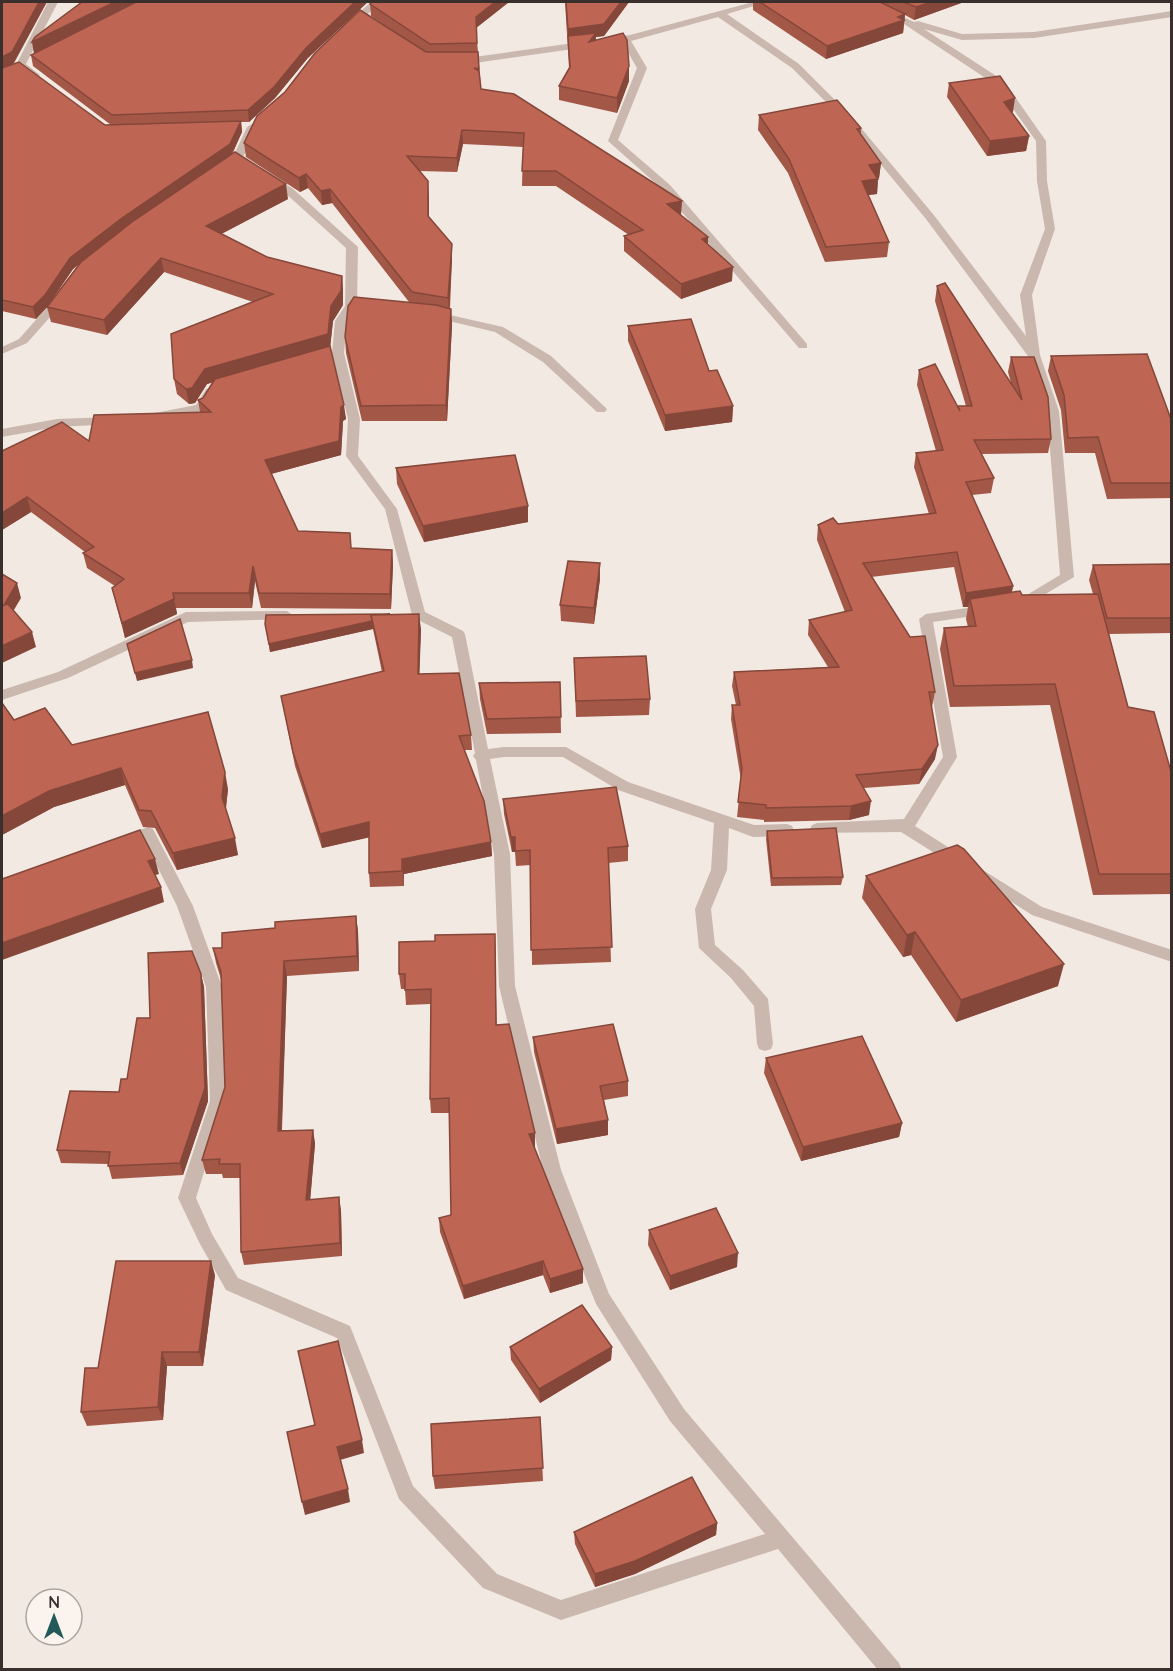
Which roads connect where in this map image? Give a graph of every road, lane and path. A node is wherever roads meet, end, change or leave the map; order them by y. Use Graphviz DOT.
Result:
graph roads {
  1 [pos="53,2"];
  2 [pos="376,2"];
  3 [pos="762,2"];
  4 [pos="865,2"];
  5 [pos="720,14"];
  6 [pos="1172,14"];
  7 [pos="904,20"];
  8 [pos="344,31"];
  9 [pos="625,39"];
  10 [pos="39,56"];
  11 [pos="448,61"];
  12 [pos="16,67"];
  13 [pos="45,82"];
  14 [pos="251,125"];
  15 [pos="237,159"];
  16 [pos="217,171"];
  17 [pos="66,292"];
  18 [pos="415,313"];
  19 [pos="803,345"];
  20 [pos="2,351"];
  21 [pos="1034,355"];
  22 [pos="224,386"];
  23 [pos="601,409"];
  24 [pos="144,419"];
  25 [pos="122,420"];
  26 [pos="2,433"];
  27 [pos="302,616"];
  28 [pos="2,695"];
  29 [pos="480,756"];
  30 [pos="722,820"];
  31 [pos="904,826"];
  32 [pos="114,845"];
  33 [pos="1172,956"];
  34 [pos="765,1044"];
  35 [pos="783,1538"];
  36 [pos="892,1670"];
  1 -- 12 [label="street"];
  2 -- 8 [label="street"];
  3 -- 5 [label="street"];
  4 -- 7 [label="street"];
  5 -- 9 [label="street"];
  5 -- 21 [label="street"];
  6 -- 7 [label="street"];
  7 -- 21 [label="street"];
  9 -- 11 [label="street"];
  9 -- 19 [label="street"];
  10 -- 12 [label="street"];
  12 -- 13 [label="street"];
  14 -- 15 [label="street"];
  15 -- 16 [label="street"];
  15 -- 29 [label="street"];
  17 -- 20 [label="street"];
  18 -- 23 [label="street"];
  21 -- 31 [label="street"];
  22 -- 24 [label="street"];
  25 -- 26 [label="street"];
  27 -- 28 [label="street"];
  29 -- 30 [label="street"];
  29 -- 35 [label="street"];
  30 -- 31 [label="street"];
  30 -- 34 [label="street"];
  31 -- 33 [label="street"];
  32 -- 35 [label="street"];
  35 -- 36 [label="street"];
}
